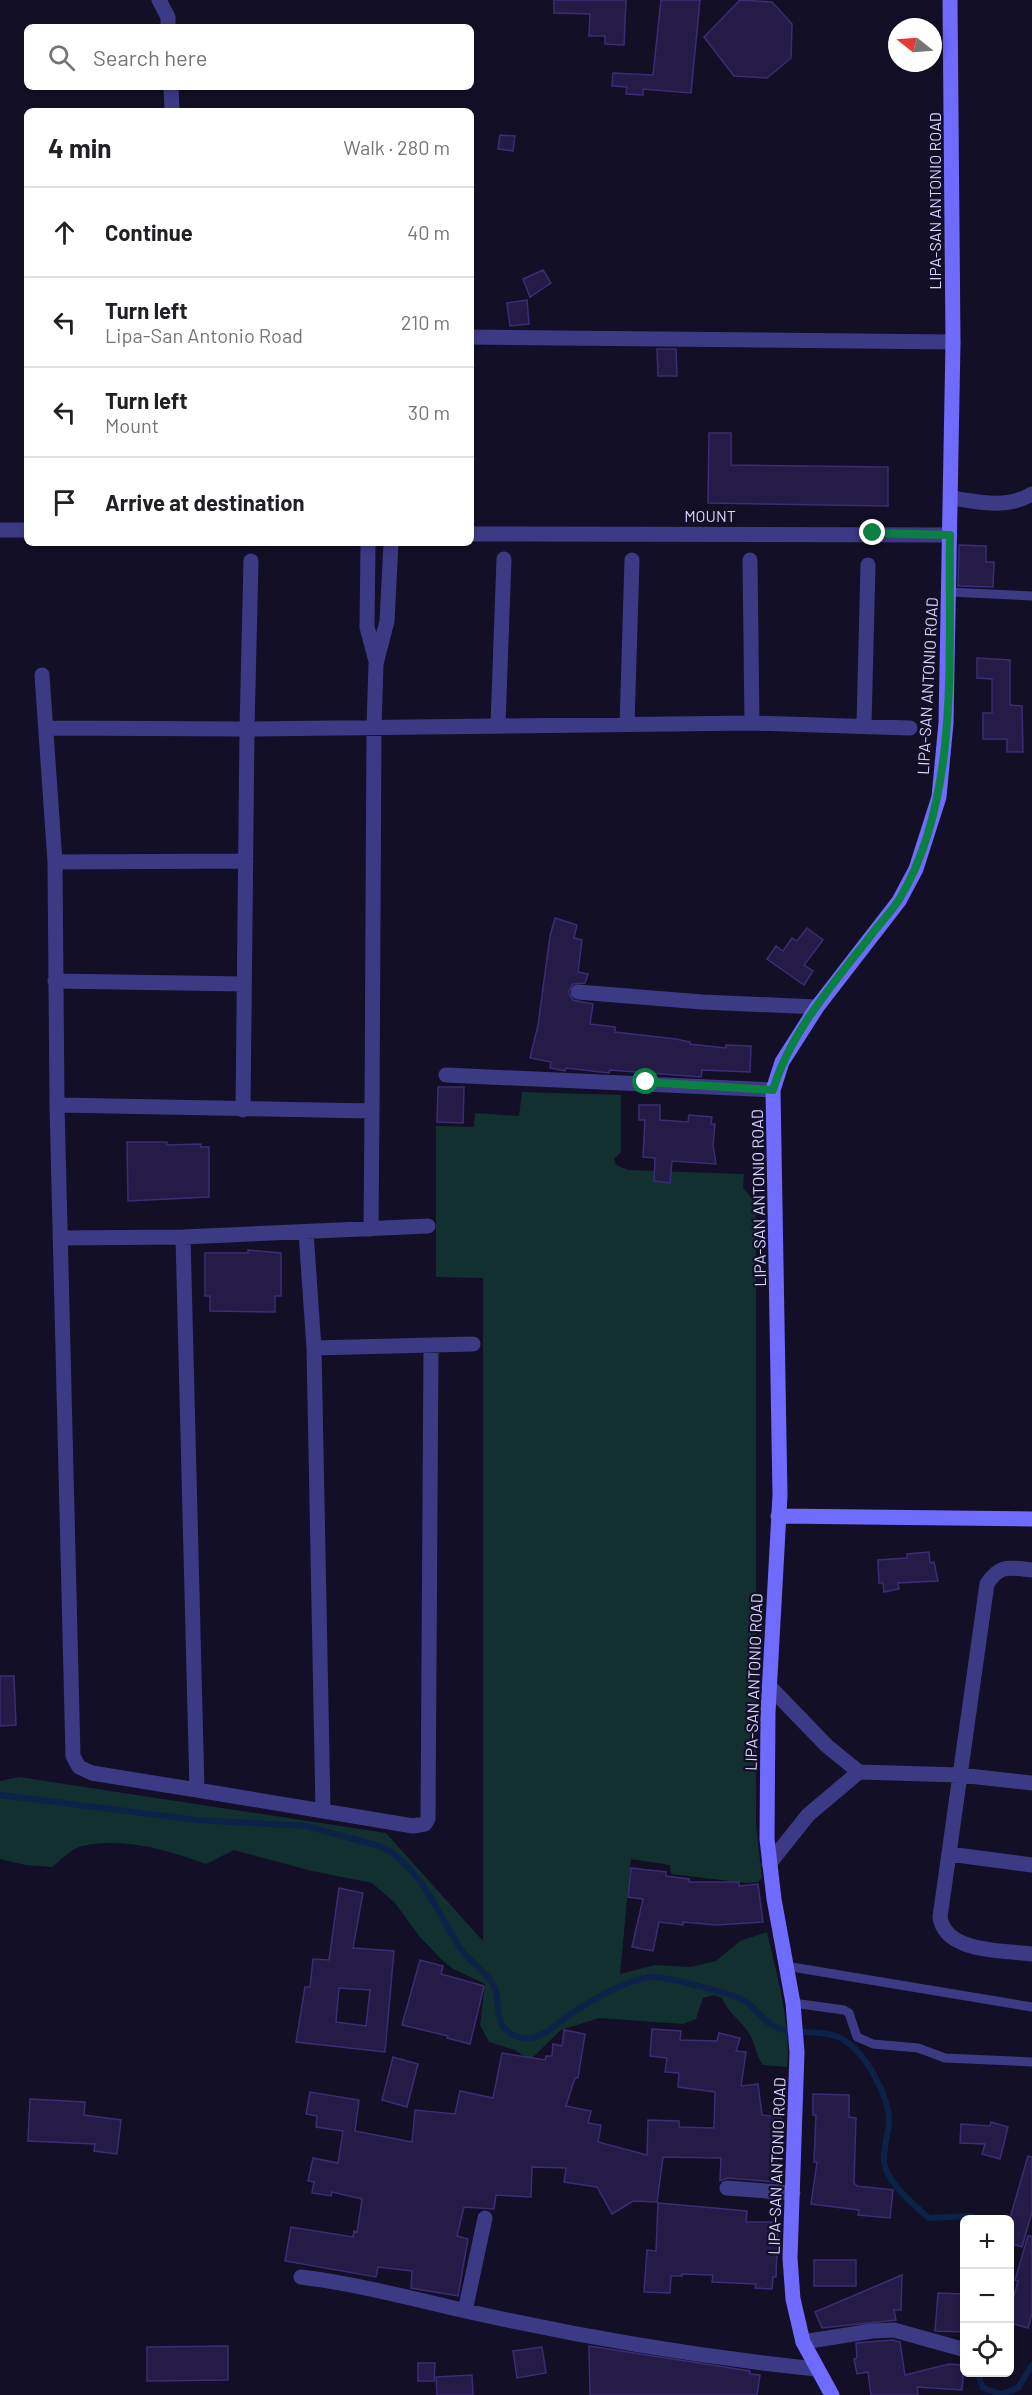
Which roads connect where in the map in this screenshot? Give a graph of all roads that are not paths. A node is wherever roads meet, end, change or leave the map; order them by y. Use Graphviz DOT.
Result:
graph roads {
  1 [pos="159,0"];
  2 [pos="950,0"];
  3 [pos="168,24"];
  4 [pos="171,90"];
  5 [pos="171,108"];
  6 [pos="474,337"];
  7 [pos="953,342"];
  8 [pos="1032,494"];
  9 [pos="951,498"];
  10 [pos="0,530"];
  11 [pos="24,530"];
  12 [pos="474,534"];
  13 [pos="950,535"];
  14 [pos="368,546"];
  15 [pos="391,546"];
  16 [pos="504,559"];
  17 [pos="633,560"];
  18 [pos="750,560"];
  19 [pos="250,561"];
  20 [pos="868,565"];
  21 [pos="949,592"];
  22 [pos="1032,596"];
  23 [pos="376,664"];
  24 [pos="42,675"];
  25 [pos="752,723"];
  26 [pos="498,724"];
  27 [pos="864,724"];
  28 [pos="627,725"];
  29 [pos="374,727"];
  30 [pos="46,728"];
  31 [pos="910,728"];
  32 [pos="248,729"];
  33 [pos="246,861"];
  34 [pos="55,862"];
  35 [pos="55,981"];
  36 [pos="244,984"];
  37 [pos="578,992"];
  38 [pos="817,1007"];
  39 [pos="446,1075"];
  40 [pos="773,1090"];
  41 [pos="57,1105"];
  42 [pos="243,1110"];
  43 [pos="372,1111"];
  44 [pos="428,1226"];
  45 [pos="371,1229"];
  46 [pos="306,1232"];
  47 [pos="183,1237"];
  48 [pos="60,1238"];
  49 [pos="473,1344"];
  50 [pos="431,1346"];
  51 [pos="314,1348"];
  52 [pos="778,1516"];
  53 [pos="1032,1520"];
  54 [pos="1032,1570"];
  55 [pos="769,1686"];
  56 [pos="859,1772"];
  57 [pos="960,1775"];
  58 [pos="1032,1784"];
  59 [pos="197,1790"];
  60 [pos="322,1810"];
  61 [pos="949,1854"];
  62 [pos="769,1864"];
  63 [pos="1032,1865"];
  64 [pos="1032,1954"];
  65 [pos="786,1966"];
  66 [pos="793,2006"];
  67 [pos="1032,2007"];
  68 [pos="1032,2062"];
  69 [pos="727,2188"];
  70 [pos="793,2193"];
  71 [pos="485,2218"];
  72 [pos="301,2277"];
  73 [pos="465,2311"];
  74 [pos="803,2342"];
  75 [pos="960,2348"];
  76 [pos="817,2369"];
  77 [pos="832,2395"];
  1 -- 3 [label="street"];
  2 -- 7 [label="main road, LIPA-SAN ANTONIO ROAD"];
  4 -- 5 [label="street"];
  6 -- 7 [label="street"];
  7 -- 9 [label="main road, LIPA-SAN ANTONIO ROAD"];
  8 -- 9 [label="street"];
  9 -- 13 [label="main road, LIPA-SAN ANTONIO ROAD"];
  10 -- 11 [label="street"];
  12 -- 13 [label="street, MOUNT"];
  13 -- 21 [label="main road, LIPA-SAN ANTONIO ROAD"];
  14 -- 23 [label="street"];
  15 -- 23 [label="street"];
  16 -- 26 [label="street"];
  17 -- 28 [label="street"];
  18 -- 25 [label="street"];
  19 -- 32 [label="street"];
  20 -- 27 [label="street"];
  21 -- 22 [label="lane"];
  21 -- 38 [label="main road, LIPA-SAN ANTONIO ROAD"];
  23 -- 29 [label="street"];
  24 -- 30 [label="street"];
  25 -- 27 [label="street"];
  25 -- 28 [label="street"];
  26 -- 28 [label="street"];
  26 -- 29 [label="street"];
  27 -- 31 [label="street"];
  29 -- 32 [label="street"];
  29 -- 43 [label="street"];
  30 -- 32 [label="street"];
  30 -- 34 [label="street"];
  32 -- 33 [label="street"];
  33 -- 34 [label="street"];
  33 -- 36 [label="street"];
  34 -- 35 [label="street"];
  35 -- 36 [label="street"];
  35 -- 41 [label="street"];
  36 -- 42 [label="street"];
  37 -- 38 [label="street"];
  38 -- 40 [label="main road, LIPA-SAN ANTONIO ROAD"];
  39 -- 40 [label="street"];
  40 -- 52 [label="main road, LIPA-SAN ANTONIO ROAD"];
  41 -- 42 [label="street"];
  41 -- 48 [label="street"];
  42 -- 43 [label="street"];
  43 -- 45 [label="street"];
  44 -- 45 [label="street"];
  45 -- 46 [label="street"];
  46 -- 47 [label="street"];
  46 -- 51 [label="street"];
  47 -- 48 [label="street"];
  47 -- 59 [label="street"];
  48 -- 59 [label="street"];
  49 -- 50 [label="street"];
  50 -- 51 [label="street"];
  50 -- 60 [label="street"];
  51 -- 60 [label="street"];
  52 -- 53 [label="main road"];
  52 -- 55 [label="main road, LIPA-SAN ANTONIO ROAD"];
  54 -- 57 [label="street"];
  55 -- 56 [label="street"];
  55 -- 62 [label="main road, LIPA-SAN ANTONIO ROAD"];
  56 -- 57 [label="street"];
  56 -- 62 [label="street"];
  57 -- 58 [label="street"];
  57 -- 61 [label="street"];
  59 -- 60 [label="street"];
  61 -- 63 [label="street"];
  61 -- 64 [label="street"];
  62 -- 65 [label="main road, LIPA-SAN ANTONIO ROAD"];
  65 -- 66 [label="main road, LIPA-SAN ANTONIO ROAD"];
  65 -- 67 [label="lane"];
  66 -- 68 [label="lane"];
  66 -- 70 [label="main road, LIPA-SAN ANTONIO ROAD"];
  69 -- 70 [label="street"];
  70 -- 74 [label="main road, LIPA-SAN ANTONIO ROAD"];
  71 -- 73 [label="street"];
  72 -- 73 [label="street"];
  73 -- 76 [label="street"];
  74 -- 75 [label="street"];
  74 -- 76 [label="main road, LIPA-SAN ANTONIO ROAD"];
  76 -- 77 [label="main road, LIPA-SAN ANTONIO ROAD"];
}
